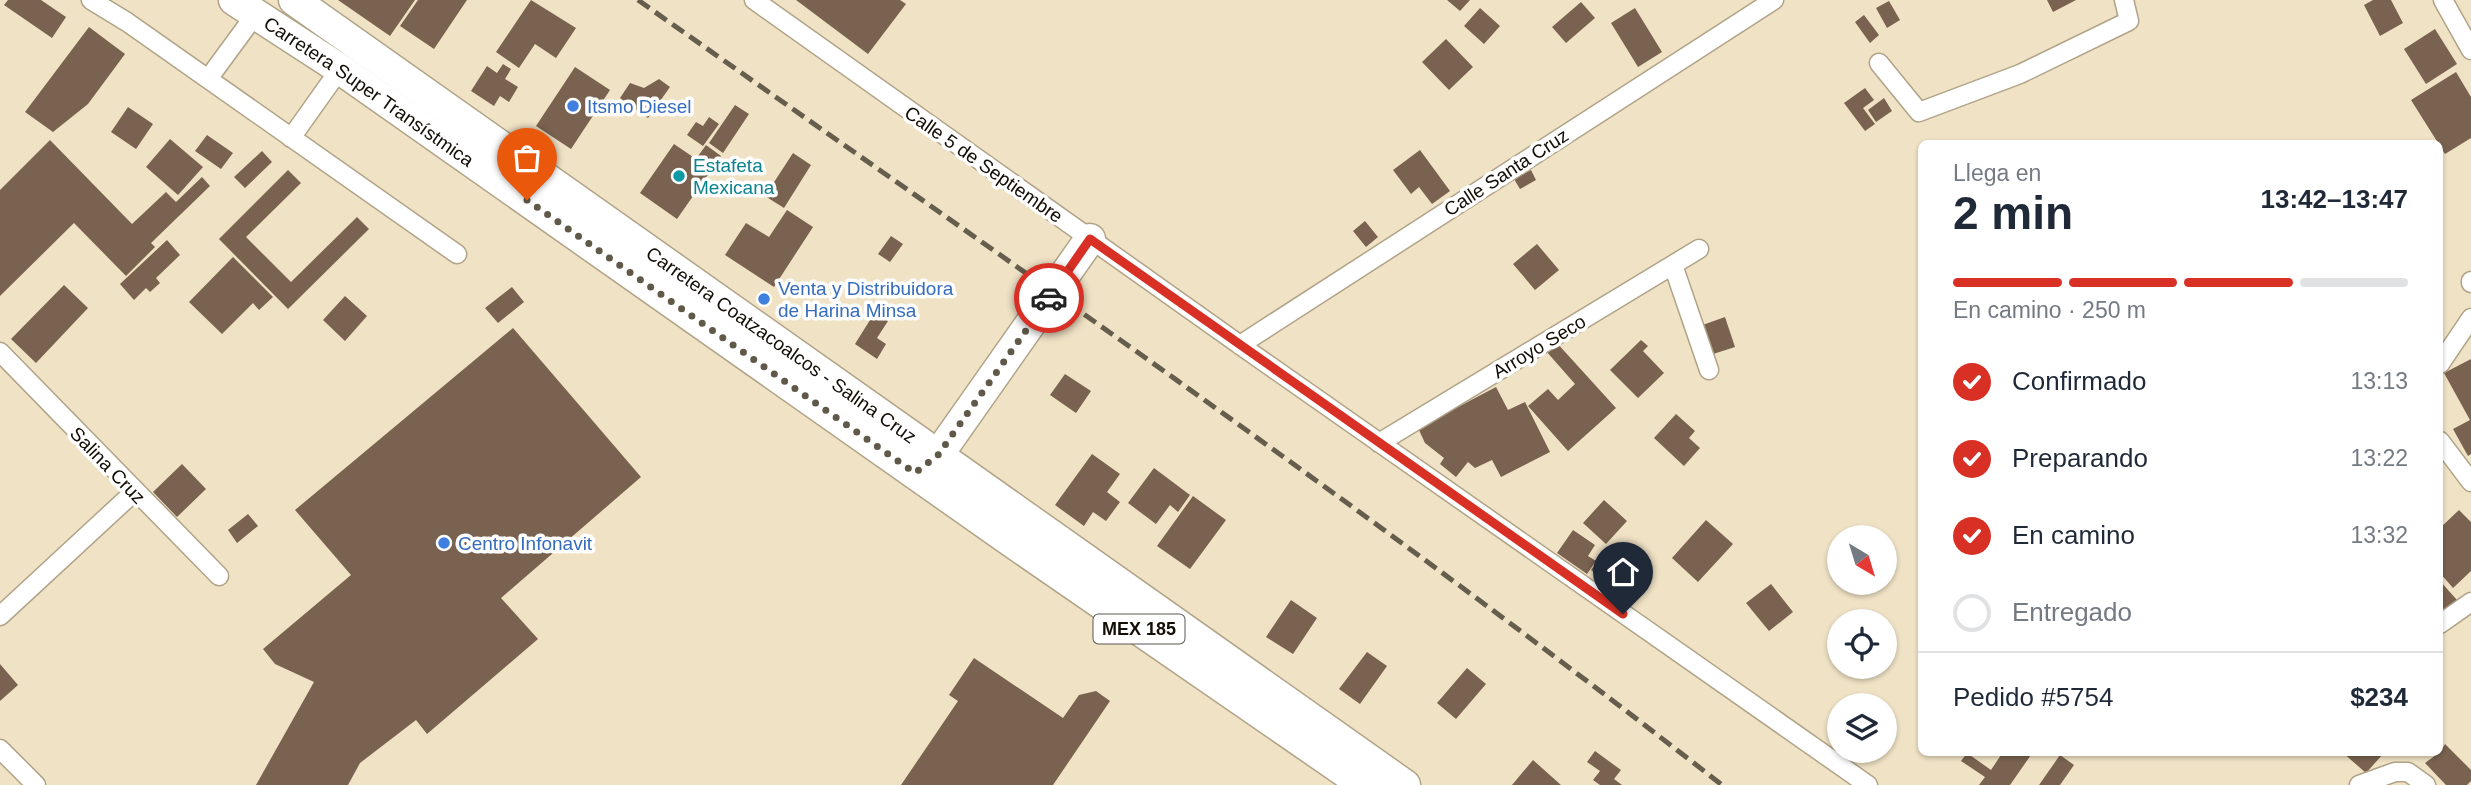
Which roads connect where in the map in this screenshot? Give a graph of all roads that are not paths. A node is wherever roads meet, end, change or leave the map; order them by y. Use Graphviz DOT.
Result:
graph roads {
  1 [pos="92,0"];
  2 [pos="294,0"];
  3 [pos="754,0"];
  4 [pos="1774,0"];
  5 [pos="2124,0"];
  6 [pos="2443,0"];
  7 [pos="241,4"];
  8 [pos="2471,50"];
  9 [pos="1879,63"];
  10 [pos="340,69"];
  11 [pos="208,79"];
  12 [pos="291,138"];
  13 [pos="1090,239"];
  14 [pos="1699,249"];
  15 [pos="457,254"];
  16 [pos="1673,265"];
  17 [pos="2471,318"];
  18 [pos="1240,345"];
  19 [pos="2443,360"];
  20 [pos="4,363"];
  21 [pos="1709,370"];
  22 [pos="1379,443"];
  23 [pos="2443,446"];
  24 [pos="938,455"];
  25 [pos="915,473"];
  26 [pos="2471,482"];
  27 [pos="134,492"];
  28 [pos="219,576"];
  29 [pos="2471,602"];
  30 [pos="0,616"];
  31 [pos="2443,622"];
  32 [pos="0,749"];
  33 [pos="36,785"];
  34 [pos="1364,785"];
  35 [pos="1405,785"];
  36 [pos="1868,785"];
  37 [pos="2359,785"];
  38 [pos="2426,785"];
  1 -- 11 [label="street"];
  2 -- 24 [label="main road, Carretera Coatzacoalcos - Salina Cruz / MEX 185"];
  3 -- 13 [label="street, Calle 5 de Septiembre"];
  4 -- 18 [label="street, Calle Santa Cruz"];
  5 -- 9 [label="street"];
  6 -- 8 [label="street"];
  7 -- 10 [label="main road, Carretera Super Transístmica / MEX 185"];
  7 -- 11 [label="street"];
  10 -- 12 [label="street"];
  10 -- 25 [label="main road, Carretera Super Transístmica / MEX 185"];
  11 -- 12 [label="street"];
  12 -- 15 [label="street"];
  13 -- 18 [label="street, Calle 5 de Septiembre"];
  13 -- 24 [label="main road"];
  14 -- 16 [label="street, Arroyo Seco"];
  16 -- 21 [label="street"];
  16 -- 22 [label="street, Arroyo Seco"];
  17 -- 19 [label="street"];
  18 -- 22 [label="street, Calle 5 de Septiembre"];
  20 -- 27 [label="street, Salina Cruz"];
  22 -- 36 [label="street, Calle 5 de Septiembre"];
  23 -- 26 [label="street"];
  24 -- 25 [label="main road"];
  24 -- 35 [label="main road, Carretera Coatzacoalcos - Salina Cruz / MEX 185"];
  25 -- 34 [label="main road, Carretera Super Transístmica / MEX 185"];
  27 -- 28 [label="street, Salina Cruz"];
  27 -- 30 [label="street"];
  29 -- 31 [label="street"];
  32 -- 33 [label="street"];
  37 -- 38 [label="street"];
}
